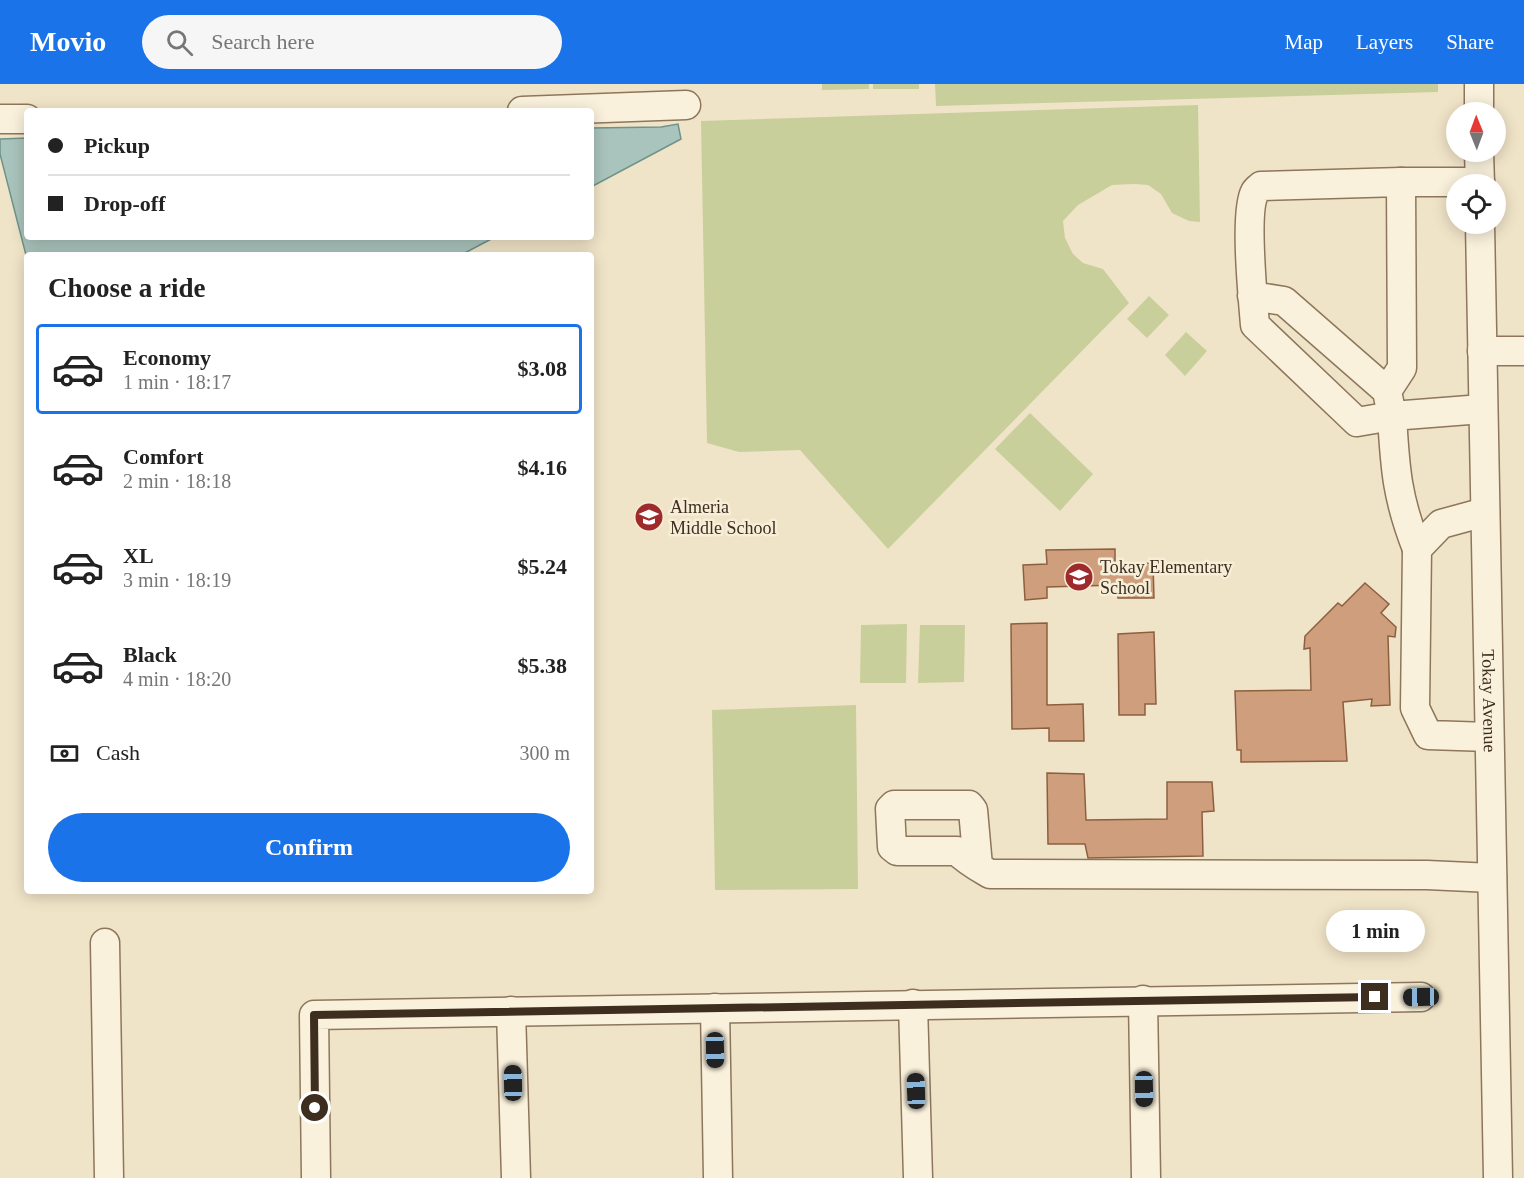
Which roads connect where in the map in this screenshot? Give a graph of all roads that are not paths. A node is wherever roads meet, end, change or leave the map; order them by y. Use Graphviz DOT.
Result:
graph roads {
  1 [pos="1479,84"];
  2 [pos="1479,102"];
  3 [pos="686,105"];
  4 [pos="594,108"];
  5 [pos="0,119"];
  6 [pos="24,119"];
  7 [pos="1401,182"];
  8 [pos="1446,183"];
  9 [pos="1480,234"];
  10 [pos="1252,296"];
  11 [pos="1482,351"];
  12 [pos="1524,351"];
  13 [pos="1389,404"];
  14 [pos="1482,410"];
  15 [pos="1485,512"];
  16 [pos="1417,549"];
  17 [pos="1489,737"];
  18 [pos="978,866"];
  19 [pos="1492,878"];
  20 [pos="105,943"];
  21 [pos="1421,997"];
  22 [pos="1143,1000"];
  23 [pos="913,1004"];
  24 [pos="715,1008"];
  25 [pos="512,1011"];
  26 [pos="109,1178"];
  27 [pos="315,1178"];
  28 [pos="516,1178"];
  29 [pos="718,1178"];
  30 [pos="918,1178"];
  31 [pos="1146,1178"];
  32 [pos="1498,1178"];
  1 -- 2 [label="street"];
  3 -- 4 [label="street"];
  5 -- 6 [label="street"];
  7 -- 8 [label="street"];
  7 -- 10 [label="street"];
  7 -- 13 [label="street"];
  9 -- 11 [label="street, Tokay Avenue"];
  10 -- 13 [label="street"];
  10 -- 13 [label="street"];
  11 -- 12 [label="street"];
  11 -- 14 [label="street, Tokay Avenue"];
  13 -- 14 [label="street"];
  13 -- 16 [label="street"];
  14 -- 15 [label="street, Tokay Avenue"];
  15 -- 16 [label="street"];
  15 -- 17 [label="street, Tokay Avenue"];
  16 -- 17 [label="street"];
  17 -- 19 [label="street, Tokay Avenue"];
  18 -- 19 [label="street"];
  19 -- 32 [label="street, Tokay Avenue"];
  20 -- 26 [label="street"];
  21 -- 22 [label="street"];
  22 -- 23 [label="street"];
  22 -- 31 [label="street"];
  23 -- 24 [label="street"];
  23 -- 30 [label="street"];
  24 -- 25 [label="street"];
  24 -- 29 [label="street"];
  25 -- 27 [label="street"];
  25 -- 28 [label="street"];
}
